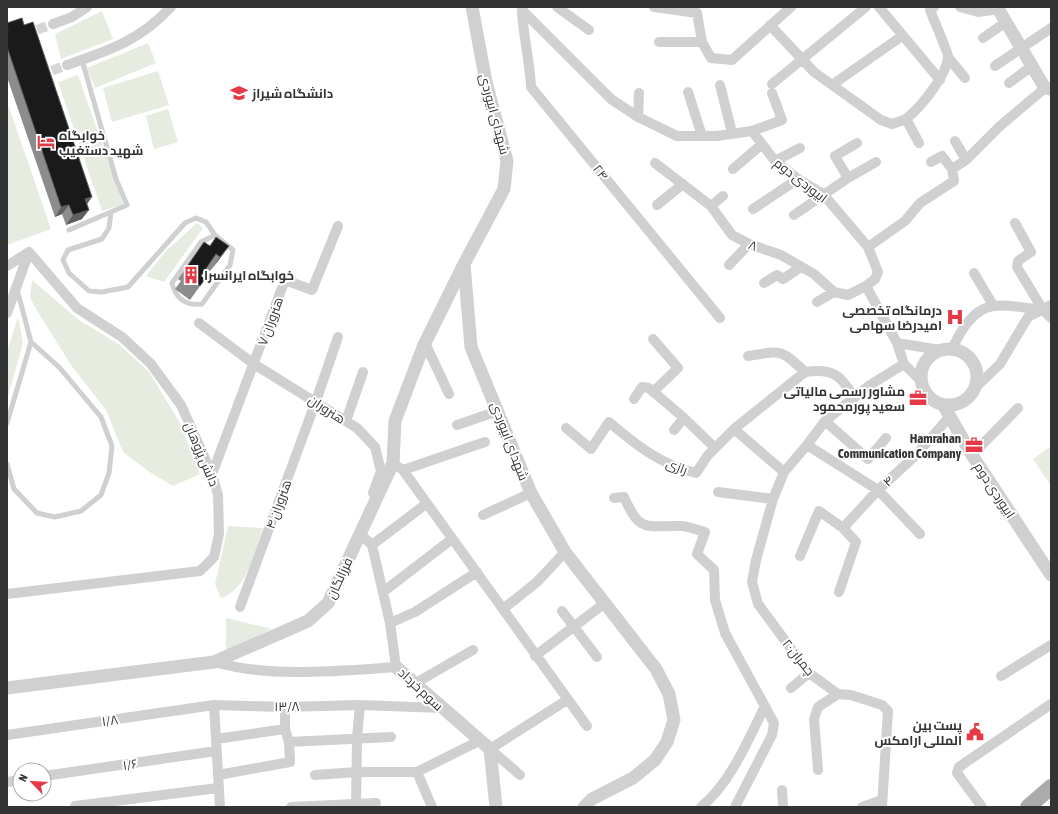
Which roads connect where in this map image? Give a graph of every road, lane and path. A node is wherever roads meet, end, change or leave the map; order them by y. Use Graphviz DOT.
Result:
graph roads {
  1 [pos="87,7"];
  2 [pos="171,7"];
  3 [pos="472,7"];
  4 [pos="557,7"];
  5 [pos="654,7"];
  6 [pos="791,7"];
  7 [pos="866,7"];
  8 [pos="878,7"];
  9 [pos="934,7"];
  10 [pos="960,7"];
  11 [pos="522,8"];
  12 [pos="998,8"];
  13 [pos="1006,22"];
  14 [pos="53,24"];
  15 [pos="770,25"];
  16 [pos="1051,28"];
  17 [pos="589,30"];
  18 [pos="902,36"];
  19 [pos="983,38"];
  20 [pos="659,42"];
  21 [pos="702,42"];
  22 [pos="1021,48"];
  23 [pos="948,56"];
  24 [pos="82,60"];
  25 [pos="801,60"];
  26 [pos="67,65"];
  27 [pos="995,66"];
  28 [pos="1032,66"];
  29 [pos="965,78"];
  30 [pos="940,80"];
  31 [pos="1009,83"];
  32 [pos="720,85"];
  33 [pos="832,86"];
  34 [pos="1048,88"];
  35 [pos="688,92"];
  36 [pos="639,93"];
  37 [pos="638,117"];
  38 [pos="906,119"];
  39 [pos="752,131"];
  40 [pos="732,133"];
  41 [pos="702,136"];
  42 [pos="955,141"];
  43 [pos="857,143"];
  44 [pos="919,143"];
  45 [pos="762,144"];
  46 [pos="800,148"];
  47 [pos="966,160"];
  48 [pos="775,161"];
  49 [pos="876,162"];
  50 [pos="930,162"];
  51 [pos="655,163"];
  52 [pos="733,169"];
  53 [pos="952,169"];
  54 [pos="848,178"];
  55 [pos="798,179"];
  56 [pos="683,184"];
  57 [pos="823,194"];
  58 [pos="723,196"];
  59 [pos="657,205"];
  60 [pos="711,206"];
  61 [pos="753,209"];
  62 [pos="111,212"];
  63 [pos="794,215"];
  64 [pos="1015,223"];
  65 [pos="338,226"];
  66 [pos="69,230"];
  67 [pos="215,235"];
  68 [pos="749,244"];
  69 [pos="868,247"];
  70 [pos="29,252"];
  71 [pos="464,264"];
  72 [pos="729,265"];
  73 [pos="7,266"];
  74 [pos="801,267"];
  75 [pos="974,273"];
  76 [pos="764,283"];
  77 [pos="16,284"];
  78 [pos="866,286"];
  79 [pos="834,292"];
  80 [pos="817,302"];
  81 [pos="993,306"];
  82 [pos="1047,308"];
  83 [pos="7,313"];
  84 [pos="720,318"];
  85 [pos="1051,318"];
  86 [pos="199,323"];
  87 [pos="338,337"];
  88 [pos="653,339"];
  89 [pos="31,342"];
  90 [pos="425,343"];
  91 [pos="897,343"];
  92 [pos="946,349"];
  93 [pos="748,356"];
  94 [pos="254,364"];
  95 [pos="904,364"];
  96 [pos="364,372"];
  97 [pos="805,372"];
  98 [pos="922,382"];
  99 [pos="974,389"];
  100 [pos="653,392"];
  101 [pos="449,394"];
  102 [pos="854,397"];
  103 [pos="634,398"];
  104 [pos="316,401"];
  105 [pos="1018,408"];
  106 [pos="946,409"];
  107 [pos="498,411"];
  108 [pos="684,418"];
  109 [pos="346,421"];
  110 [pos="824,421"];
  111 [pos="7,423"];
  112 [pos="457,425"];
  113 [pos="566,428"];
  114 [pos="674,430"];
  115 [pos="734,430"];
  116 [pos="886,438"];
  117 [pos="485,442"];
  118 [pos="807,445"];
  119 [pos="715,448"];
  120 [pos="972,455"];
  121 [pos="7,464"];
  122 [pos="398,467"];
  123 [pos="784,472"];
  124 [pos="212,474"];
  125 [pos="878,490"];
  126 [pos="718,492"];
  127 [pos="531,493"];
  128 [pos="614,498"];
  129 [pos="773,499"];
  130 [pos="426,504"];
  131 [pos="483,515"];
  132 [pos="843,528"];
  133 [pos="360,534"];
  134 [pos="920,534"];
  135 [pos="452,539"];
  136 [pos="372,545"];
  137 [pos="565,552"];
  138 [pos="800,556"];
  139 [pos="477,572"];
  140 [pos="1051,575"];
  141 [pos="383,592"];
  142 [pos="839,592"];
  143 [pos="7,594"];
  144 [pos="604,603"];
  145 [pos="240,607"];
  146 [pos="503,609"];
  147 [pos="562,611"];
  148 [pos="390,623"];
  149 [pos="575,627"];
  150 [pos="1051,645"];
  151 [pos="473,650"];
  152 [pos="535,656"];
  153 [pos="597,656"];
  154 [pos="214,662"];
  155 [pos="396,667"];
  156 [pos="809,673"];
  157 [pos="1001,676"];
  158 [pos="414,684"];
  159 [pos="7,688"];
  160 [pos="791,688"];
  161 [pos="838,694"];
  162 [pos="567,700"];
  163 [pos="1051,704"];
  164 [pos="214,705"];
  165 [pos="360,705"];
  166 [pos="286,707"];
  167 [pos="442,708"];
  168 [pos="764,708"];
  169 [pos="587,726"];
  170 [pos="285,730"];
  171 [pos="7,735"];
  172 [pos="391,737"];
  173 [pos="357,738"];
  174 [pos="216,739"];
  175 [pos="289,742"];
  176 [pos="485,745"];
  177 [pos="216,751"];
  178 [pos="818,770"];
  179 [pos="357,772"];
  180 [pos="417,772"];
  181 [pos="52,775"];
  182 [pos="218,775"];
  183 [pos="315,775"];
  184 [pos="520,775"];
  185 [pos="1051,787"];
  186 [pos="218,788"];
  187 [pos="782,790"];
  188 [pos="376,803"];
  189 [pos="882,804"];
  190 [pos="356,805"];
  191 [pos="75,806"];
  192 [pos="220,807"];
  193 [pos="292,807"];
  194 [pos="432,807"];
  195 [pos="496,807"];
  196 [pos="584,807"];
  197 [pos="701,807"];
  198 [pos="735,807"];
  199 [pos="783,807"];
  200 [pos="862,807"];
  201 [pos="982,807"];
  202 [pos="1028,807"];
  1 -- 14 [label="street"];
  2 -- 24 [label="street"];
  3 -- 71 [label="street, شهدای ابیوردی"];
  4 -- 17 [label="street"];
  5 -- 21 [label="street"];
  6 -- 15 [label="street"];
  7 -- 25 [label="street"];
  8 -- 18 [label="street"];
  9 -- 23 [label="street"];
  10 -- 12 [label="street"];
  11 -- 37 [label="street"];
  11 -- 84 [label="street, ۲۴"];
  12 -- 13 [label="street"];
  13 -- 19 [label="street"];
  13 -- 22 [label="street"];
  15 -- 21 [label="street"];
  15 -- 25 [label="street"];
  16 -- 22 [label="street"];
  18 -- 30 [label="street"];
  18 -- 33 [label="street"];
  20 -- 21 [label="street"];
  22 -- 27 [label="street"];
  22 -- 28 [label="street"];
  23 -- 29 [label="street"];
  23 -- 30 [label="street"];
  24 -- 26 [label="street"];
  24 -- 62 [label="lane"];
  25 -- 33 [label="street"];
  25 -- 39 [label="street"];
  28 -- 31 [label="street"];
  28 -- 34 [label="street"];
  30 -- 38 [label="street"];
  32 -- 40 [label="street"];
  33 -- 38 [label="street"];
  34 -- 47 [label="street"];
  35 -- 41 [label="street"];
  36 -- 37 [label="street"];
  37 -- 41 [label="street"];
  38 -- 44 [label="street"];
  39 -- 40 [label="street"];
  39 -- 45 [label="street, ابیوردی دوم"];
  40 -- 41 [label="street"];
  42 -- 47 [label="street"];
  43 -- 54 [label="street"];
  45 -- 48 [label="street, ابیوردی دوم"];
  45 -- 52 [label="street"];
  46 -- 48 [label="street"];
  47 -- 53 [label="street"];
  48 -- 55 [label="street, ابیوردی دوم"];
  49 -- 54 [label="street"];
  50 -- 53 [label="street"];
  51 -- 56 [label="street, ۸"];
  53 -- 69 [label="street"];
  54 -- 57 [label="street"];
  55 -- 57 [label="street, ابیوردی دوم"];
  55 -- 61 [label="street"];
  56 -- 59 [label="street"];
  56 -- 60 [label="street, ۸"];
  57 -- 63 [label="street"];
  57 -- 69 [label="street, ابیوردی دوم"];
  58 -- 60 [label="street"];
  60 -- 68 [label="street, ۸"];
  62 -- 66 [label="lane"];
  62 -- 67 [label="lane"];
  64 -- 82 [label="street"];
  65 -- 94 [label="street, هنروران ۷"];
  67 -- 67 [label="lane"];
  68 -- 72 [label="street"];
  68 -- 74 [label="street, ۸"];
  69 -- 78 [label="street, ابیوردی دوم"];
  70 -- 73 [label="street"];
  70 -- 77 [label="street"];
  70 -- 124 [label="street, دانش پژوهان"];
  71 -- 90 [label="street, فرزانگان"];
  71 -- 107 [label="street, شهدای ابیوردی"];
  74 -- 76 [label="street"];
  74 -- 79 [label="street, ۸"];
  75 -- 81 [label="street"];
  77 -- 83 [label="street"];
  77 -- 89 [label="lane"];
  78 -- 79 [label="street"];
  78 -- 91 [label="street"];
  79 -- 80 [label="street"];
  81 -- 82 [label="street"];
  81 -- 92 [label="street"];
  82 -- 85 [label="street"];
  82 -- 99 [label="street"];
  86 -- 94 [label="street, هنروران"];
  87 -- 104 [label="street, هنروران ۴"];
  88 -- 100 [label="street"];
  89 -- 111 [label="lane"];
  89 -- 121 [label="lane"];
  90 -- 101 [label="street"];
  90 -- 122 [label="street, فرزانگان"];
  91 -- 92 [label="street"];
  91 -- 95 [label="street"];
  92 -- 98 [label="street"];
  92 -- 99 [label="street"];
  93 -- 97 [label="street"];
  94 -- 104 [label="street, هنروران"];
  94 -- 124 [label="street"];
  95 -- 98 [label="street"];
  95 -- 102 [label="street, چمران۲۰"];
  96 -- 109 [label="street"];
  97 -- 102 [label="street"];
  97 -- 115 [label="street, رازی"];
  98 -- 106 [label="street"];
  99 -- 106 [label="street"];
  100 -- 103 [label="street"];
  100 -- 108 [label="street"];
  102 -- 110 [label="street, چمران۲۰"];
  104 -- 109 [label="street, هنروران"];
  104 -- 145 [label="street, هنروران ۴"];
  105 -- 120 [label="street"];
  106 -- 120 [label="street, ابیوردی دوم"];
  106 -- 125 [label="street, ۴"];
  107 -- 112 [label="street"];
  107 -- 127 [label="street, شهدای ابیوردی"];
  108 -- 114 [label="street"];
  108 -- 119 [label="street"];
  109 -- 133 [label="street, هنروران"];
  110 -- 116 [label="street"];
  110 -- 118 [label="street, چمران۲۰"];
  113 -- 119 [label="street, رازی"];
  115 -- 119 [label="street, رازی"];
  115 -- 123 [label="street"];
  117 -- 122 [label="street"];
  118 -- 123 [label="street, چمران۲۰"];
  118 -- 125 [label="street"];
  120 -- 140 [label="street, ابیوردی دوم"];
  122 -- 130 [label="street"];
  122 -- 133 [label="street, فرزانگان"];
  123 -- 129 [label="street, چمران۲۰"];
  124 -- 143 [label="street, دانش پژوهان"];
  125 -- 132 [label="street, ۴"];
  125 -- 134 [label="street"];
  126 -- 129 [label="street"];
  127 -- 131 [label="street"];
  127 -- 137 [label="street, شهدای ابیوردی"];
  128 -- 168 [label="street"];
  129 -- 156 [label="street, چمران۲۰"];
  130 -- 135 [label="street"];
  130 -- 136 [label="street"];
  132 -- 138 [label="street"];
  132 -- 142 [label="street"];
  133 -- 136 [label="street"];
  133 -- 154 [label="street, فرزانگان"];
  135 -- 139 [label="street"];
  135 -- 141 [label="street"];
  136 -- 141 [label="street, سوم خرداد"];
  137 -- 144 [label="street, شهدای ابیوردی"];
  137 -- 146 [label="street"];
  139 -- 146 [label="street"];
  139 -- 148 [label="street"];
  141 -- 148 [label="street, سوم خرداد"];
  144 -- 149 [label="street"];
  144 -- 196 [label="street, شهدای ابیوردی"];
  146 -- 152 [label="street"];
  147 -- 149 [label="street"];
  148 -- 155 [label="street, سوم خرداد"];
  149 -- 152 [label="street"];
  149 -- 153 [label="street"];
  150 -- 157 [label="street"];
  151 -- 158 [label="street"];
  152 -- 162 [label="street"];
  154 -- 155 [label="street"];
  154 -- 159 [label="street, فرزانگان"];
  155 -- 158 [label="street, سوم خرداد"];
  156 -- 160 [label="street"];
  156 -- 161 [label="street, چمران۲۰"];
  158 -- 167 [label="street, سوم خرداد"];
  161 -- 178 [label="street"];
  161 -- 189 [label="street, چمران۲۰"];
  162 -- 169 [label="street"];
  162 -- 176 [label="street"];
  163 -- 201 [label="street"];
  164 -- 166 [label="street, ۱۳/۸"];
  164 -- 171 [label="street, ۱/۸"];
  164 -- 174 [label="street"];
  165 -- 166 [label="street, ۱۳/۸"];
  165 -- 167 [label="street"];
  165 -- 173 [label="street"];
  166 -- 170 [label="street"];
  167 -- 176 [label="street, سوم خرداد"];
  168 -- 197 [label="street"];
  168 -- 198 [label="street"];
  170 -- 174 [label="street"];
  170 -- 175 [label="street"];
  172 -- 173 [label="street"];
  173 -- 175 [label="street"];
  173 -- 179 [label="street"];
  174 -- 177 [label="street"];
  175 -- 182 [label="street"];
  176 -- 180 [label="street"];
  176 -- 184 [label="street"];
  176 -- 195 [label="street"];
  177 -- 181 [label="street, ۱/۶"];
  177 -- 182 [label="street"];
  179 -- 180 [label="street"];
  179 -- 183 [label="street"];
  179 -- 190 [label="street"];
  180 -- 194 [label="street"];
  182 -- 186 [label="street"];
  185 -- 202 [label="main road"];
  186 -- 191 [label="street"];
  186 -- 192 [label="street"];
  187 -- 199 [label="street"];
  188 -- 190 [label="street"];
  189 -- 200 [label="street"];
  190 -- 193 [label="street"];
}
